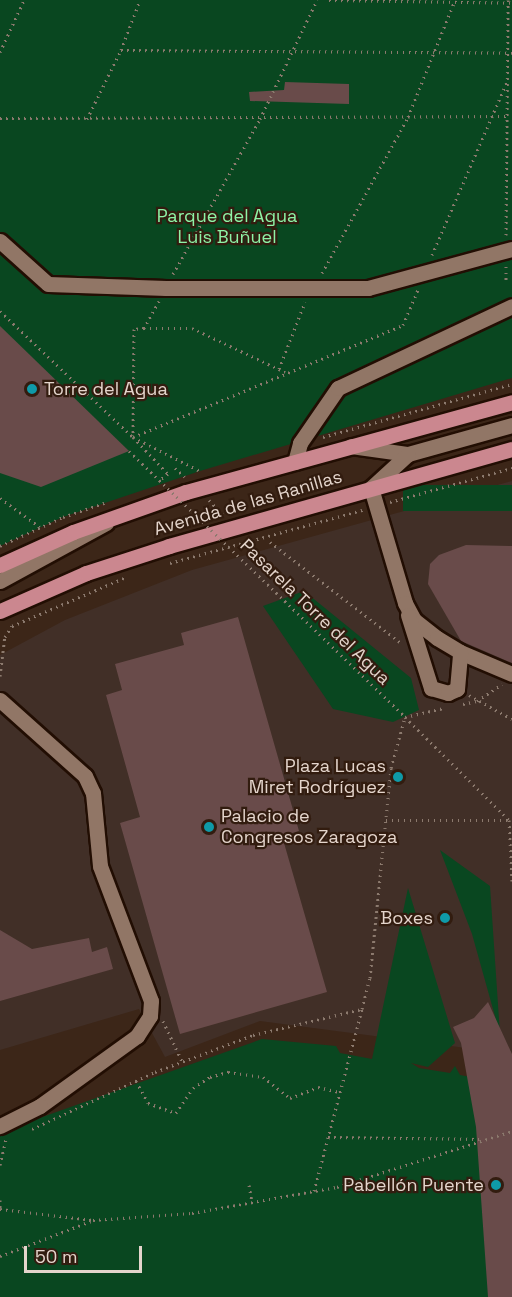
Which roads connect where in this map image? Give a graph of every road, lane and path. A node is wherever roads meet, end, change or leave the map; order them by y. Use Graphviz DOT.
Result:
graph roads {
  1 [pos="24,0"];
  2 [pos="140,0"];
  3 [pos="317,0"];
  4 [pos="329,0"];
  5 [pos="454,1"];
  6 [pos="509,2"];
  7 [pos="121,50"];
  8 [pos="293,50"];
  9 [pos="0,52"];
  10 [pos="434,52"];
  11 [pos="510,53"];
  12 [pos="507,116"];
  13 [pos="408,117"];
  14 [pos="0,118"];
  15 [pos="260,119"];
  16 [pos="87,120"];
  17 [pos="0,241"];
  18 [pos="509,249"];
  19 [pos="506,280"];
  20 [pos="314,287"];
  21 [pos="166,288"];
  22 [pos="512,306"];
  23 [pos="0,311"];
  24 [pos="144,328"];
  25 [pos="279,369"];
  26 [pos="286,372"];
  27 [pos="512,402"];
  28 [pos="512,425"];
  29 [pos="133,437"];
  30 [pos="351,446"];
  31 [pos="512,449"];
  32 [pos="129,451"];
  33 [pos="408,454"];
  34 [pos="295,462"];
  35 [pos="175,468"];
  36 [pos="512,468"];
  37 [pos="200,471"];
  38 [pos="159,480"];
  39 [pos="371,488"];
  40 [pos="197,489"];
  41 [pos="0,498"];
  42 [pos="377,506"];
  43 [pos="116,517"];
  44 [pos="40,527"];
  45 [pos="236,527"];
  46 [pos="250,541"];
  47 [pos="270,542"];
  48 [pos="255,546"];
  49 [pos="0,565"];
  50 [pos="164,565"];
  51 [pos="132,575"];
  52 [pos="0,580"];
  53 [pos="405,603"];
  54 [pos="0,611"];
  55 [pos="460,652"];
  56 [pos="421,658"];
  57 [pos="512,675"];
  58 [pos="0,676"];
  59 [pos="458,687"];
  60 [pos="0,700"];
  61 [pos="477,701"];
  62 [pos="456,705"];
  63 [pos="446,708"];
  64 [pos="405,717"];
  65 [pos="512,719"];
  66 [pos="386,820"];
  67 [pos="511,820"];
  68 [pos="512,881"];
  69 [pos="362,1009"];
  70 [pos="136,1082"];
  71 [pos="340,1092"];
  72 [pos="0,1126"];
  73 [pos="512,1131"];
  74 [pos="25,1132"];
  75 [pos="15,1136"];
  76 [pos="328,1137"];
  77 [pos="487,1139"];
  78 [pos="0,1165"];
  79 [pos="249,1185"];
  80 [pos="314,1191"];
  81 [pos="0,1200"];
  82 [pos="252,1202"];
  83 [pos="0,1209"];
  84 [pos="93,1220"];
  85 [pos="0,1256"];
  1 -- 9 [label="path"];
  2 -- 7 [label="path"];
  3 -- 8 [label="path"];
  4 -- 5 [label="path"];
  5 -- 6 [label="path"];
  5 -- 10 [label="path"];
  6 -- 11 [label="path"];
  7 -- 8 [label="path"];
  7 -- 16 [label="path"];
  8 -- 10 [label="path"];
  8 -- 15 [label="path"];
  10 -- 11 [label="path"];
  10 -- 13 [label="path"];
  11 -- 12 [label="path"];
  12 -- 13 [label="path"];
  12 -- 18 [label="path"];
  13 -- 15 [label="path"];
  13 -- 20 [label="path"];
  14 -- 16 [label="path"];
  15 -- 16 [label="path"];
  15 -- 21 [label="path"];
  17 -- 21 [label="street"];
  18 -- 19 [label="path"];
  18 -- 20 [label="street"];
  20 -- 21 [label="street"];
  20 -- 25 [label="path"];
  21 -- 24 [label="path"];
  22 -- 34 [label="street"];
  23 -- 29 [label="path"];
  24 -- 25 [label="path"];
  24 -- 29 [label="path"];
  25 -- 26 [label="path"];
  27 -- 30 [label="main road, Avenida de las Ranillas"];
  28 -- 33 [label="street"];
  29 -- 37 [label="path"];
  29 -- 38 [label="path"];
  30 -- 33 [label="street"];
  30 -- 34 [label="main road, Avenida de las Ranillas"];
  31 -- 39 [label="main road, Avenida de las Ranillas"];
  32 -- 38 [label="path, Pasarela Torre del Agua, bridge"];
  33 -- 39 [label="street"];
  34 -- 40 [label="main road, Avenida de las Ranillas"];
  35 -- 40 [label="path"];
  36 -- 42 [label="path"];
  38 -- 64 [label="path, Pasarela Torre del Agua, bridge"];
  39 -- 42 [label="street"];
  39 -- 45 [label="main road, Avenida de las Ranillas"];
  40 -- 43 [label="main road, Avenida de las Ranillas"];
  40 -- 45 [label="path"];
  41 -- 44 [label="path"];
  42 -- 46 [label="path"];
  42 -- 53 [label="street"];
  43 -- 49 [label="main road, Avenida de las Ranillas"];
  43 -- 52 [label="street, Avenida de las Ranillas"];
  45 -- 46 [label="path"];
  45 -- 54 [label="main road, Avenida de las Ranillas"];
  46 -- 48 [label="path"];
  46 -- 50 [label="path"];
  47 -- 56 [label="path"];
  51 -- 58 [label="path"];
  53 -- 55 [label="street"];
  53 -- 56 [label="street"];
  55 -- 57 [label="street"];
  55 -- 59 [label="street"];
  56 -- 59 [label="street"];
  57 -- 61 [label="path"];
  59 -- 61 [label="path"];
  60 -- 72 [label="street"];
  61 -- 62 [label="path"];
  61 -- 65 [label="path"];
  63 -- 64 [label="path"];
  64 -- 66 [label="path"];
  64 -- 67 [label="path, Pasarela Torre del Agua"];
  66 -- 67 [label="path"];
  66 -- 69 [label="path"];
  67 -- 68 [label="path"];
  69 -- 70 [label="path"];
  69 -- 71 [label="path"];
  70 -- 71 [label="path"];
  70 -- 74 [label="path"];
  71 -- 76 [label="path"];
  73 -- 77 [label="path"];
  75 -- 78 [label="path"];
  76 -- 77 [label="path"];
  76 -- 80 [label="path"];
  77 -- 80 [label="path"];
  79 -- 82 [label="path"];
  80 -- 82 [label="path"];
  81 -- 83 [label="path"];
  82 -- 84 [label="path"];
  83 -- 84 [label="path"];
  84 -- 85 [label="path"];
}
